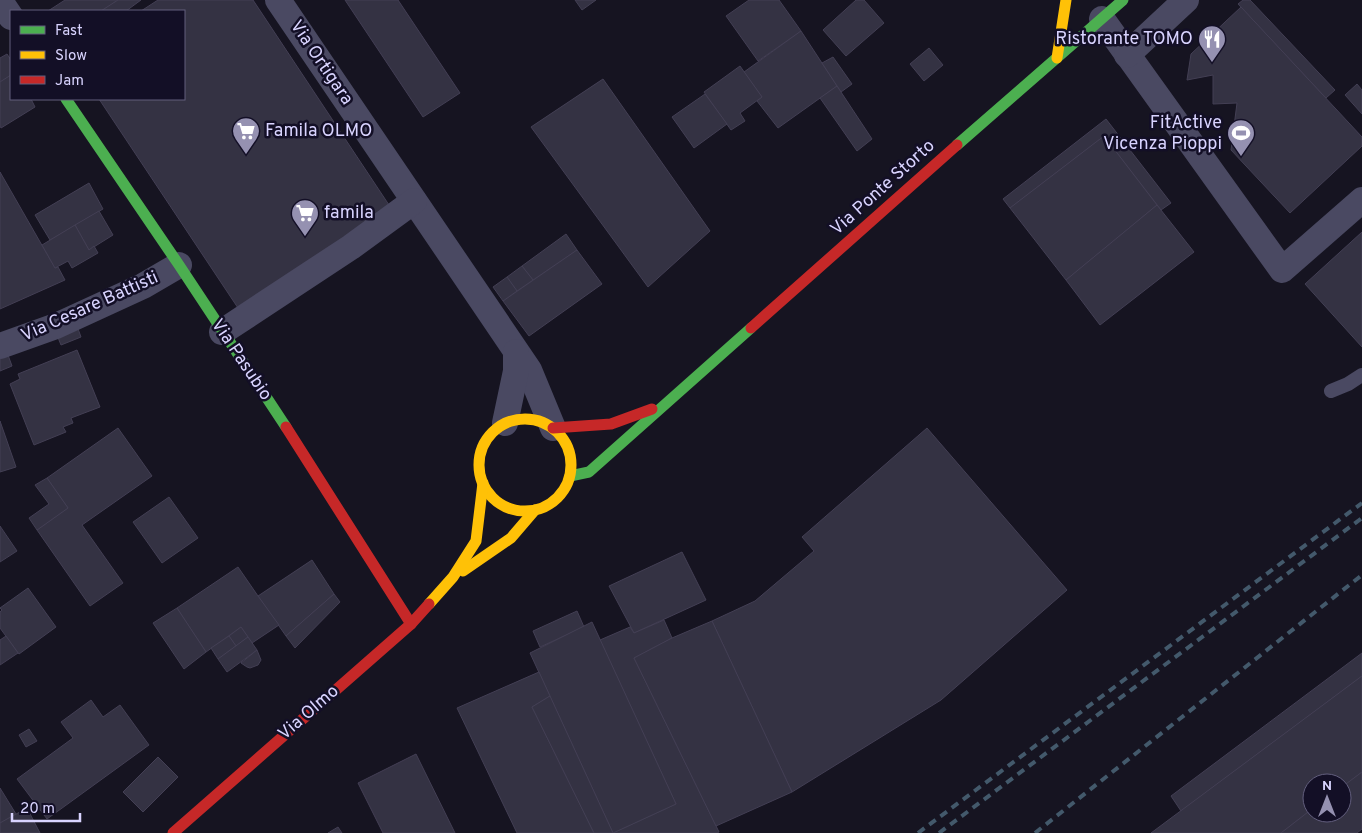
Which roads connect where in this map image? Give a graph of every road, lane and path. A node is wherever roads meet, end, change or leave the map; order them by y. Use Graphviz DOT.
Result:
graph roads {
  1 [pos="278,0"];
  2 [pos="1066,0"];
  3 [pos="1123,0"];
  4 [pos="1186,0"];
  5 [pos="0,1"];
  6 [pos="10,16"];
  7 [pos="1102,19"];
  8 [pos="1127,55"];
  9 [pos="1057,58"];
  10 [pos="67,100"];
  11 [pos="1362,200"];
  12 [pos="414,201"];
  13 [pos="179,265"];
  14 [pos="222,332"];
  15 [pos="0,346"];
  16 [pos="516,352"];
  17 [pos="1362,375"];
  18 [pos="1331,391"];
  19 [pos="667,403"];
  20 [pos="505,423"];
  21 [pos="553,428"];
  22 [pos="570,476"];
  23 [pos="483,483"];
  24 [pos="535,510"];
  25 [pos="453,577"];
  26 [pos="411,624"];
  27 [pos="173,833"];
  1 -- 12 [label="street, Via Ortigara"];
  2 -- 9 [label="main road"];
  3 -- 7 [label="main road, Via Ponte Storto"];
  4 -- 8 [label="street"];
  5 -- 6 [label="street"];
  7 -- 8 [label="street"];
  7 -- 9 [label="main road, Via Ponte Storto"];
  8 -- 11 [label="street"];
  9 -- 19 [label="main road, Via Ponte Storto"];
  10 -- 13 [label="main road, Via Pasubio"];
  12 -- 14 [label="street"];
  12 -- 16 [label="street, Via Ortigara"];
  13 -- 14 [label="main road, Via Pasubio"];
  13 -- 15 [label="street, Via Cesare Battisti"];
  14 -- 26 [label="main road, Via Pasubio"];
  16 -- 20 [label="street"];
  16 -- 21 [label="street"];
  17 -- 18 [label="lane"];
  19 -- 21 [label="main road, Via Ponte Storto"];
  19 -- 22 [label="main road, Via Ponte Storto"];
  20 -- 21 [label="main road, Via Ponte Storto"];
  20 -- 23 [label="main road"];
  21 -- 22 [label="main road"];
  22 -- 24 [label="main road"];
  23 -- 24 [label="main road"];
  23 -- 25 [label="main road"];
  24 -- 25 [label="main road"];
  25 -- 26 [label="main road, Via Olmo"];
  26 -- 27 [label="main road, Via Olmo"];
}
